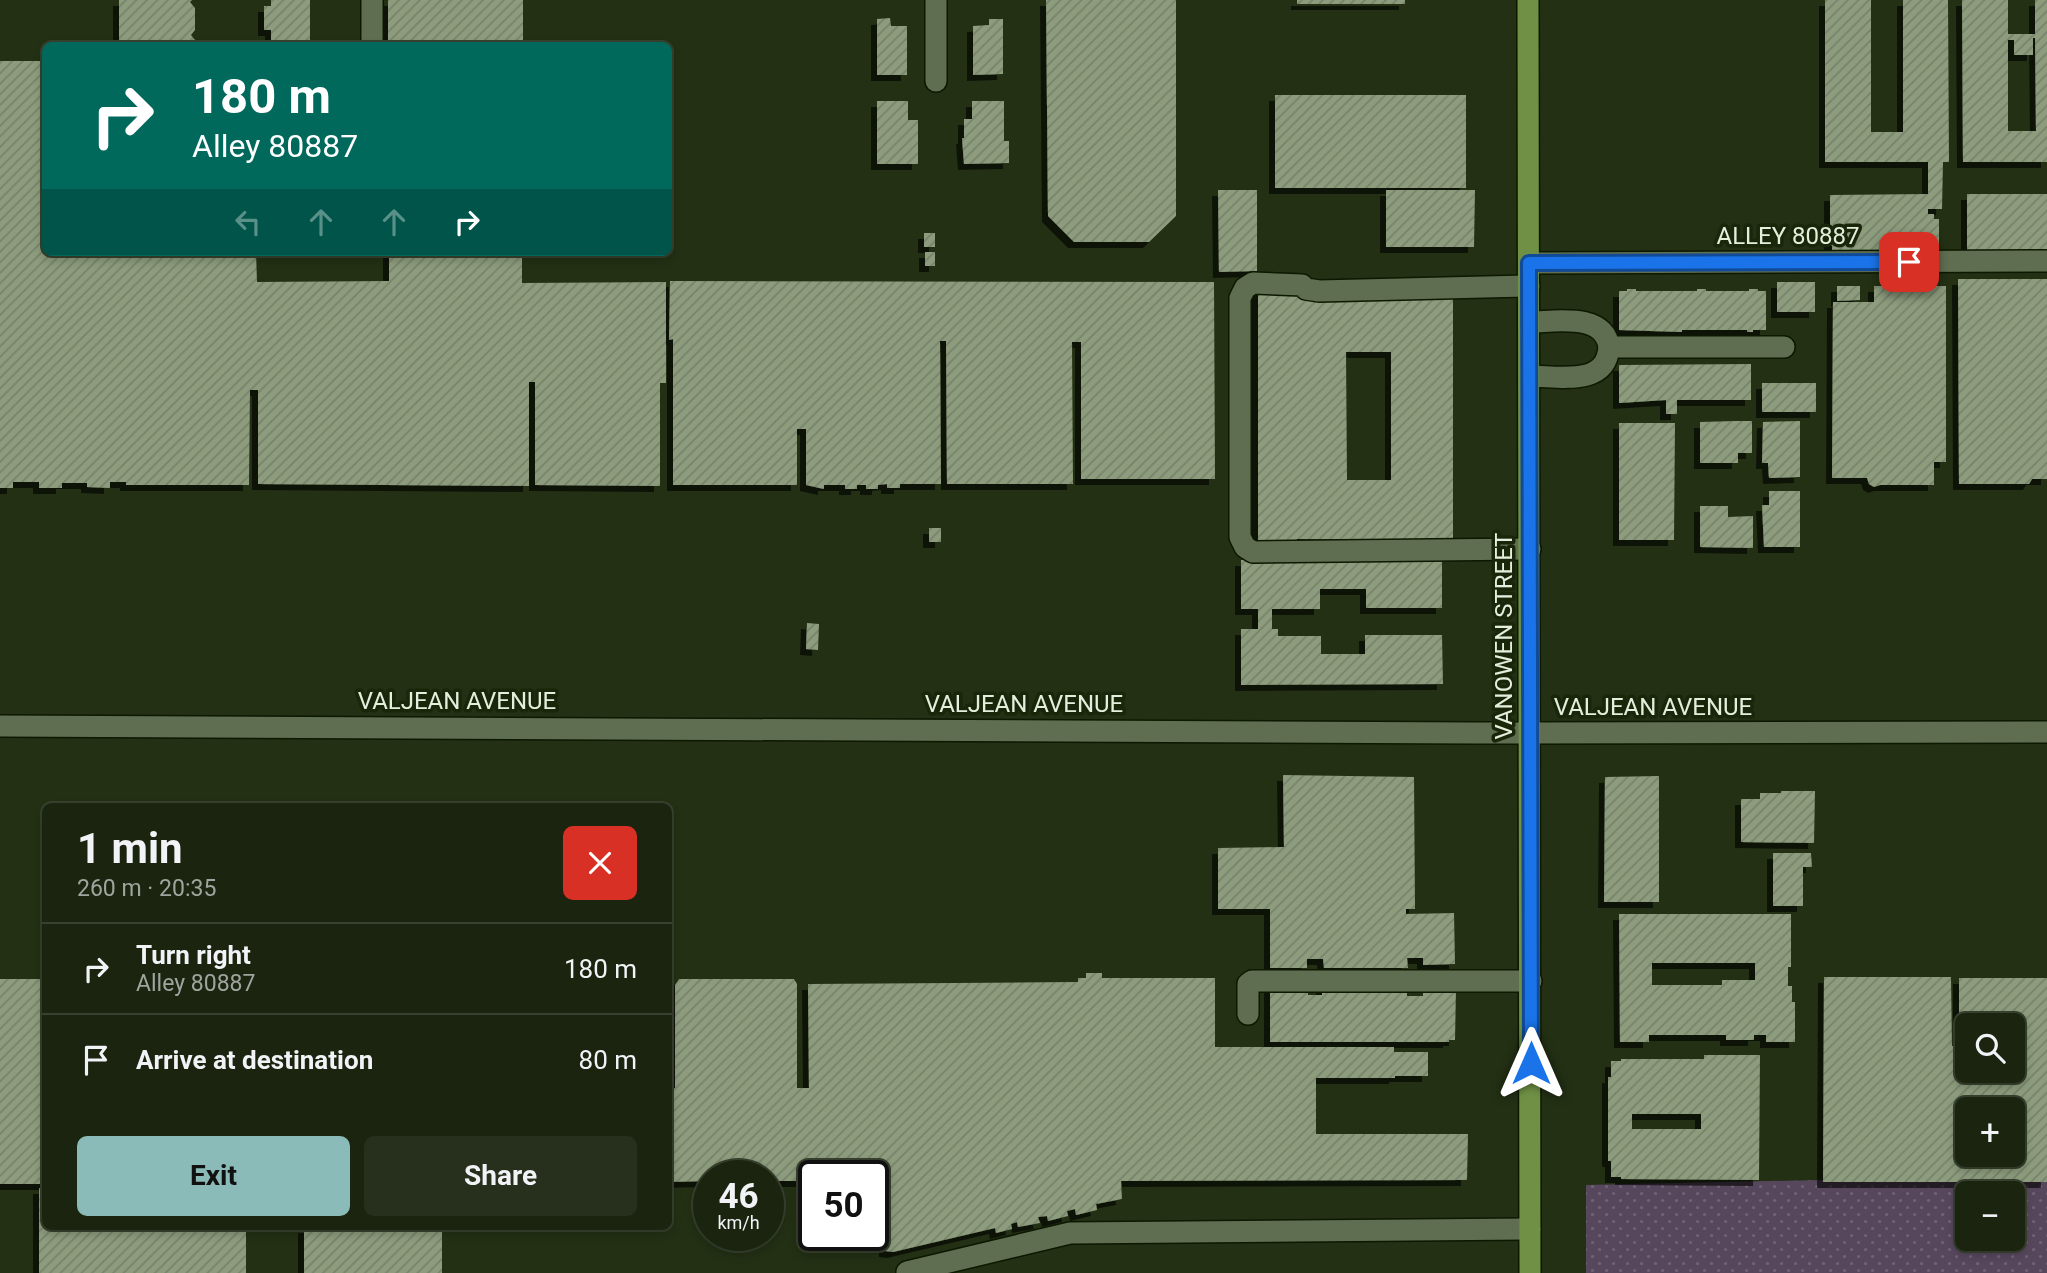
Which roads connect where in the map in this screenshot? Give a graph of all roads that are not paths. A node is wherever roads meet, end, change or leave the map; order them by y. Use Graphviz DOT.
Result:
graph roads {
  1 [pos="372,0"];
  2 [pos="936,0"];
  3 [pos="1528,0"];
  4 [pos="372,42"];
  5 [pos="936,81"];
  6 [pos="2047,261"];
  7 [pos="1529,263"];
  8 [pos="1529,286"];
  9 [pos="1529,322"];
  10 [pos="1609,346"];
  11 [pos="1784,347"];
  12 [pos="1529,376"];
  13 [pos="1530,549"];
  14 [pos="0,726"];
  15 [pos="2047,732"];
  16 [pos="1529,733"];
  17 [pos="1531,981"];
  18 [pos="1248,1014"];
  19 [pos="1530,1229"];
  20 [pos="907,1272"];
  21 [pos="1530,1273"];
  1 -- 4 [label="street"];
  2 -- 5 [label="street"];
  3 -- 7 [label="main road, VANOWEN STREET"];
  6 -- 7 [label="street, ALLEY 80887"];
  7 -- 8 [label="main road, VANOWEN STREET"];
  8 -- 9 [label="main road, VANOWEN STREET"];
  8 -- 13 [label="street"];
  9 -- 10 [label="street"];
  9 -- 12 [label="main road, VANOWEN STREET"];
  10 -- 11 [label="street"];
  10 -- 12 [label="street"];
  12 -- 13 [label="main road, VANOWEN STREET"];
  13 -- 16 [label="main road, VANOWEN STREET"];
  14 -- 16 [label="street, VALJEAN AVENUE"];
  15 -- 16 [label="street, VALJEAN AVENUE"];
  16 -- 17 [label="main road, VANOWEN STREET"];
  17 -- 18 [label="street"];
  17 -- 19 [label="main road, VANOWEN STREET"];
  19 -- 20 [label="street"];
  19 -- 21 [label="main road, VANOWEN STREET"];
}
